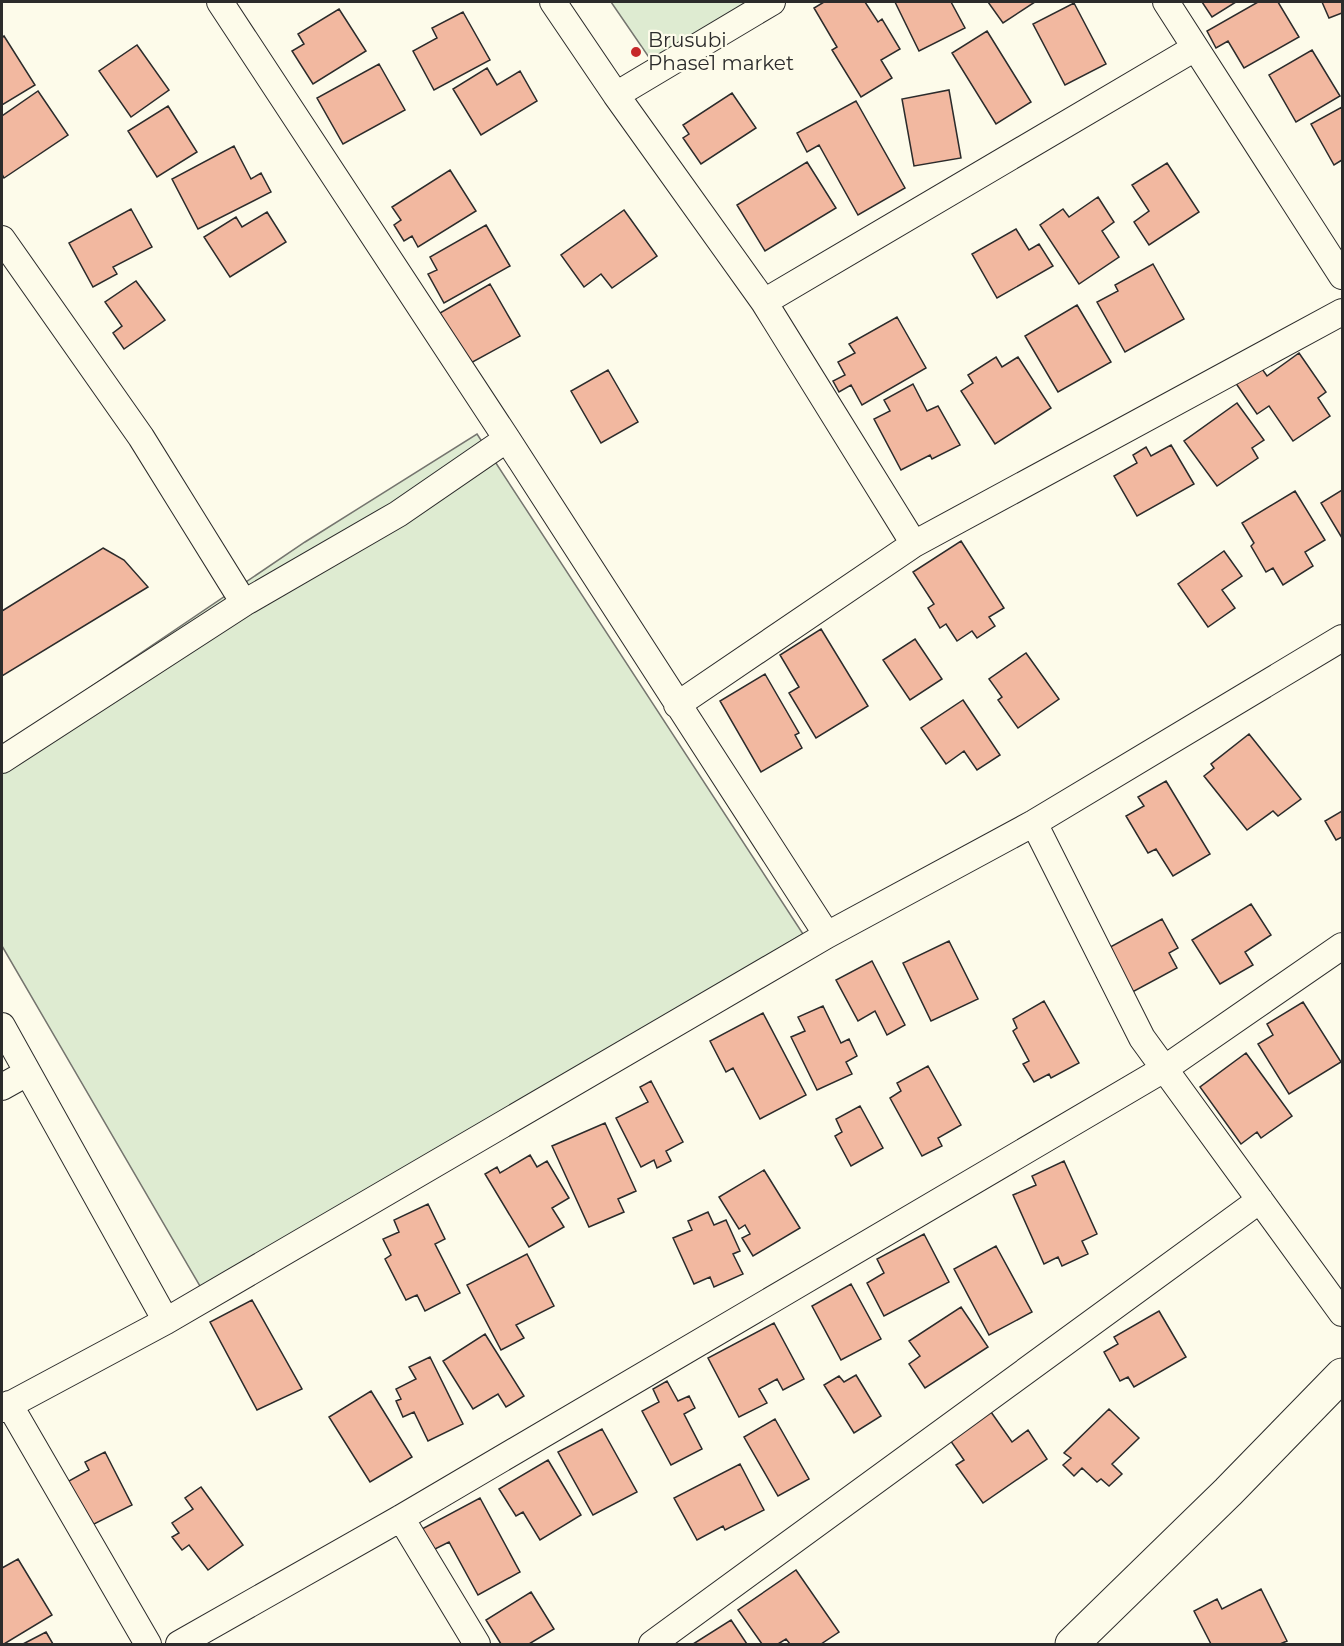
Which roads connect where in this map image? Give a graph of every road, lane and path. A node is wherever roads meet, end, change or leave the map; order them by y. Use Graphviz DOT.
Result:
graph roads {
  1 [pos="220,2"];
  2 [pos="553,2"];
  3 [pos="772,2"];
  4 [pos="1166,2"];
  5 [pos="1195,48"];
  6 [pos="616,95"];
  7 [pos="2,239"];
  8 [pos="1342,276"];
  9 [pos="764,302"];
  10 [pos="1342,312"];
  11 [pos="507,439"];
  12 [pos="914,544"];
  13 [pos="244,603"];
  14 [pos="1342,638"];
  15 [pos="677,705"];
  16 [pos="2,760"];
  17 [pos="1034,823"];
  18 [pos="827,935"];
  19 [pos="1342,946"];
  20 [pos="2,1026"];
  21 [pos="1164,1069"];
  22 [pos="27,1073"];
  23 [pos="2,1088"];
  24 [pos="1260,1200"];
  25 [pos="1342,1313"];
  26 [pos="166,1321"];
  27 [pos="1341,1379"];
  28 [pos="5,1406"];
  29 [pos="401,1518"];
  30 [pos="148,1644"];
  31 [pos="179,1644"];
  32 [pos="477,1644"];
  33 [pos="652,1644"];
  34 [pos="1072,1644"];
  1 -- 11 [label="street"];
  2 -- 6 [label="street"];
  3 -- 6 [label="street"];
  4 -- 5 [label="street"];
  5 -- 8 [label="street"];
  5 -- 9 [label="street"];
  6 -- 9 [label="street"];
  7 -- 13 [label="street"];
  9 -- 12 [label="street"];
  10 -- 12 [label="street"];
  11 -- 13 [label="street"];
  11 -- 15 [label="street"];
  12 -- 15 [label="street"];
  13 -- 16 [label="street"];
  14 -- 17 [label="street"];
  15 -- 18 [label="street"];
  17 -- 18 [label="street"];
  17 -- 21 [label="street"];
  18 -- 26 [label="street"];
  19 -- 21 [label="street"];
  20 -- 22 [label="street"];
  21 -- 24 [label="street"];
  21 -- 29 [label="street"];
  22 -- 23 [label="street"];
  22 -- 26 [label="street"];
  24 -- 25 [label="street"];
  24 -- 33 [label="street"];
  26 -- 28 [label="street"];
  27 -- 34 [label="street"];
  28 -- 30 [label="street"];
  29 -- 31 [label="street"];
  29 -- 32 [label="street"];
}
